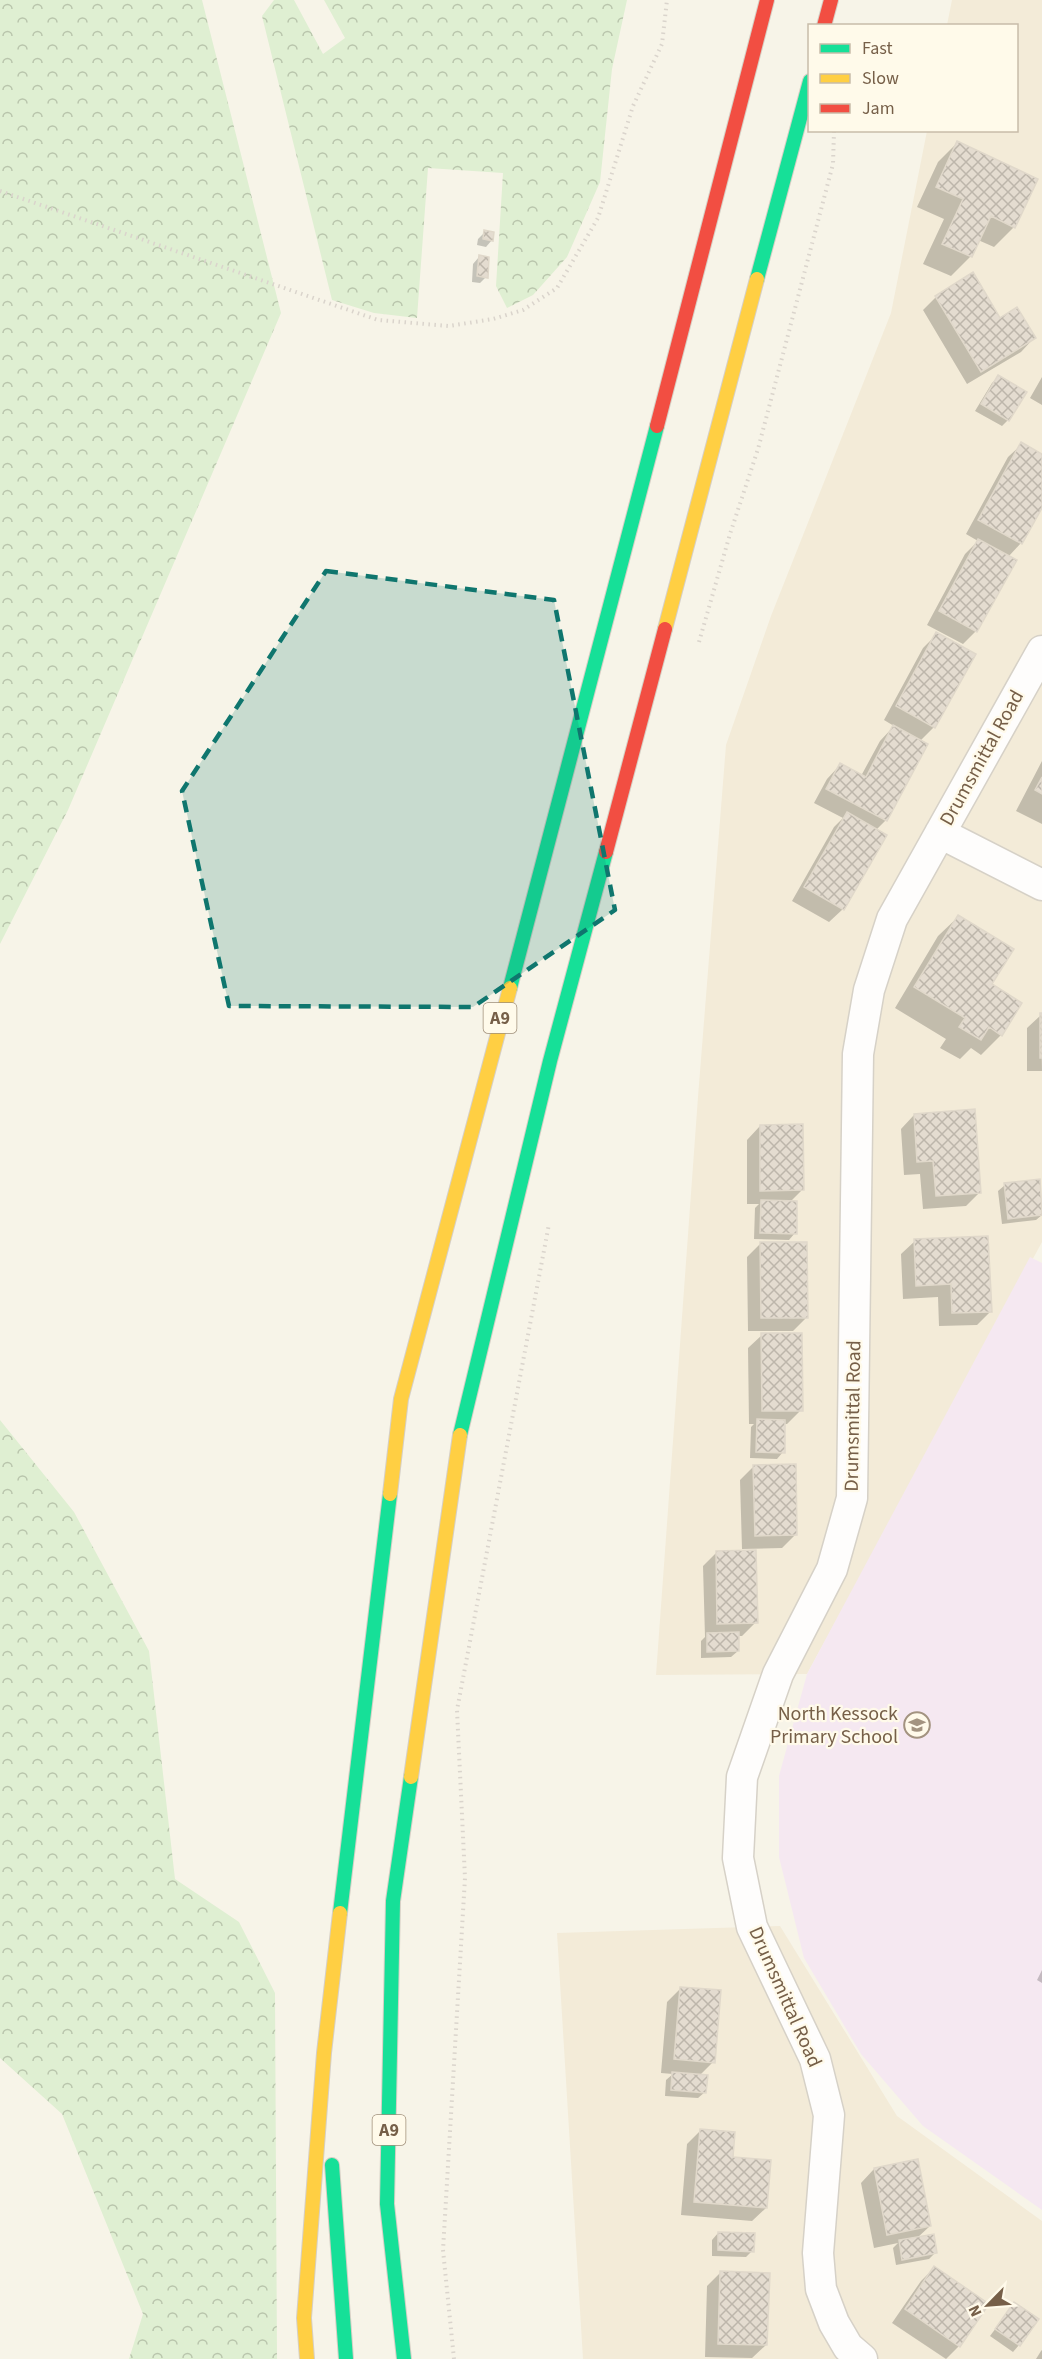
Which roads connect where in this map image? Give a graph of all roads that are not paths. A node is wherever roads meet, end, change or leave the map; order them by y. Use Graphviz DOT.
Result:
graph roads {
  1 [pos="766,0"];
  2 [pos="831,0"];
  3 [pos="825,24"];
  4 [pos="808,89"];
  5 [pos="1042,651"];
  6 [pos="940,833"];
  7 [pos="1042,885"];
  8 [pos="324,2053"];
  9 [pos="307,2359"];
  10 [pos="346,2359"];
  11 [pos="404,2359"];
  12 [pos="862,2359"];
  1 -- 8 [label="highway, A9"];
  2 -- 3 [label="highway"];
  4 -- 11 [label="highway, A9"];
  5 -- 6 [label="street, Drumsmittal Road"];
  6 -- 7 [label="street, Drumsmittal Road"];
  6 -- 12 [label="street, Drumsmittal Road"];
  8 -- 9 [label="highway, A9"];
  8 -- 10 [label="highway, A9"];
}
